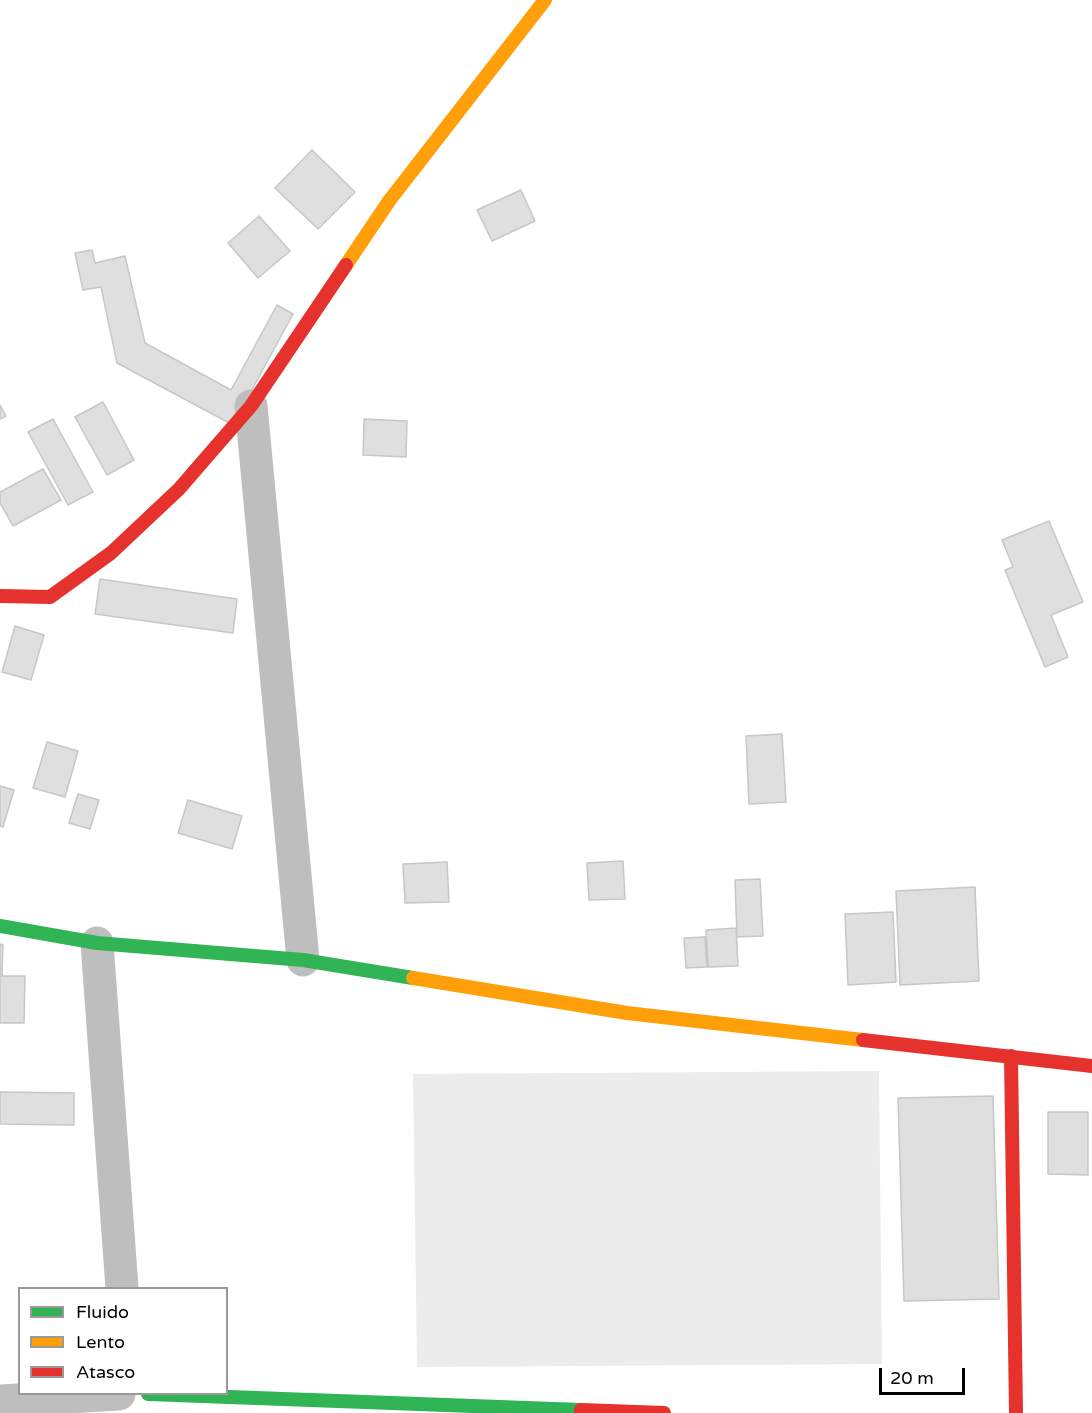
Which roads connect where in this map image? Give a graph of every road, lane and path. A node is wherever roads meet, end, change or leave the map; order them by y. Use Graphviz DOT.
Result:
graph roads {
  1 [pos="545,0"];
  2 [pos="251,406"];
  3 [pos="0,596"];
  4 [pos="0,926"];
  5 [pos="97,943"];
  6 [pos="303,960"];
  7 [pos="1011,1056"];
  8 [pos="1092,1066"];
  9 [pos="122,1287"];
  10 [pos="101,1395"];
  11 [pos="175,1395"];
  12 [pos="0,1401"];
  13 [pos="664,1413"];
  14 [pos="1016,1413"];
  1 -- 2 [label="street"];
  2 -- 3 [label="street"];
  2 -- 6 [label="street"];
  4 -- 5 [label="street"];
  5 -- 6 [label="street"];
  5 -- 9 [label="street"];
  6 -- 7 [label="street"];
  7 -- 8 [label="street"];
  7 -- 14 [label="street"];
  10 -- 12 [label="street"];
  11 -- 13 [label="street"];
}
